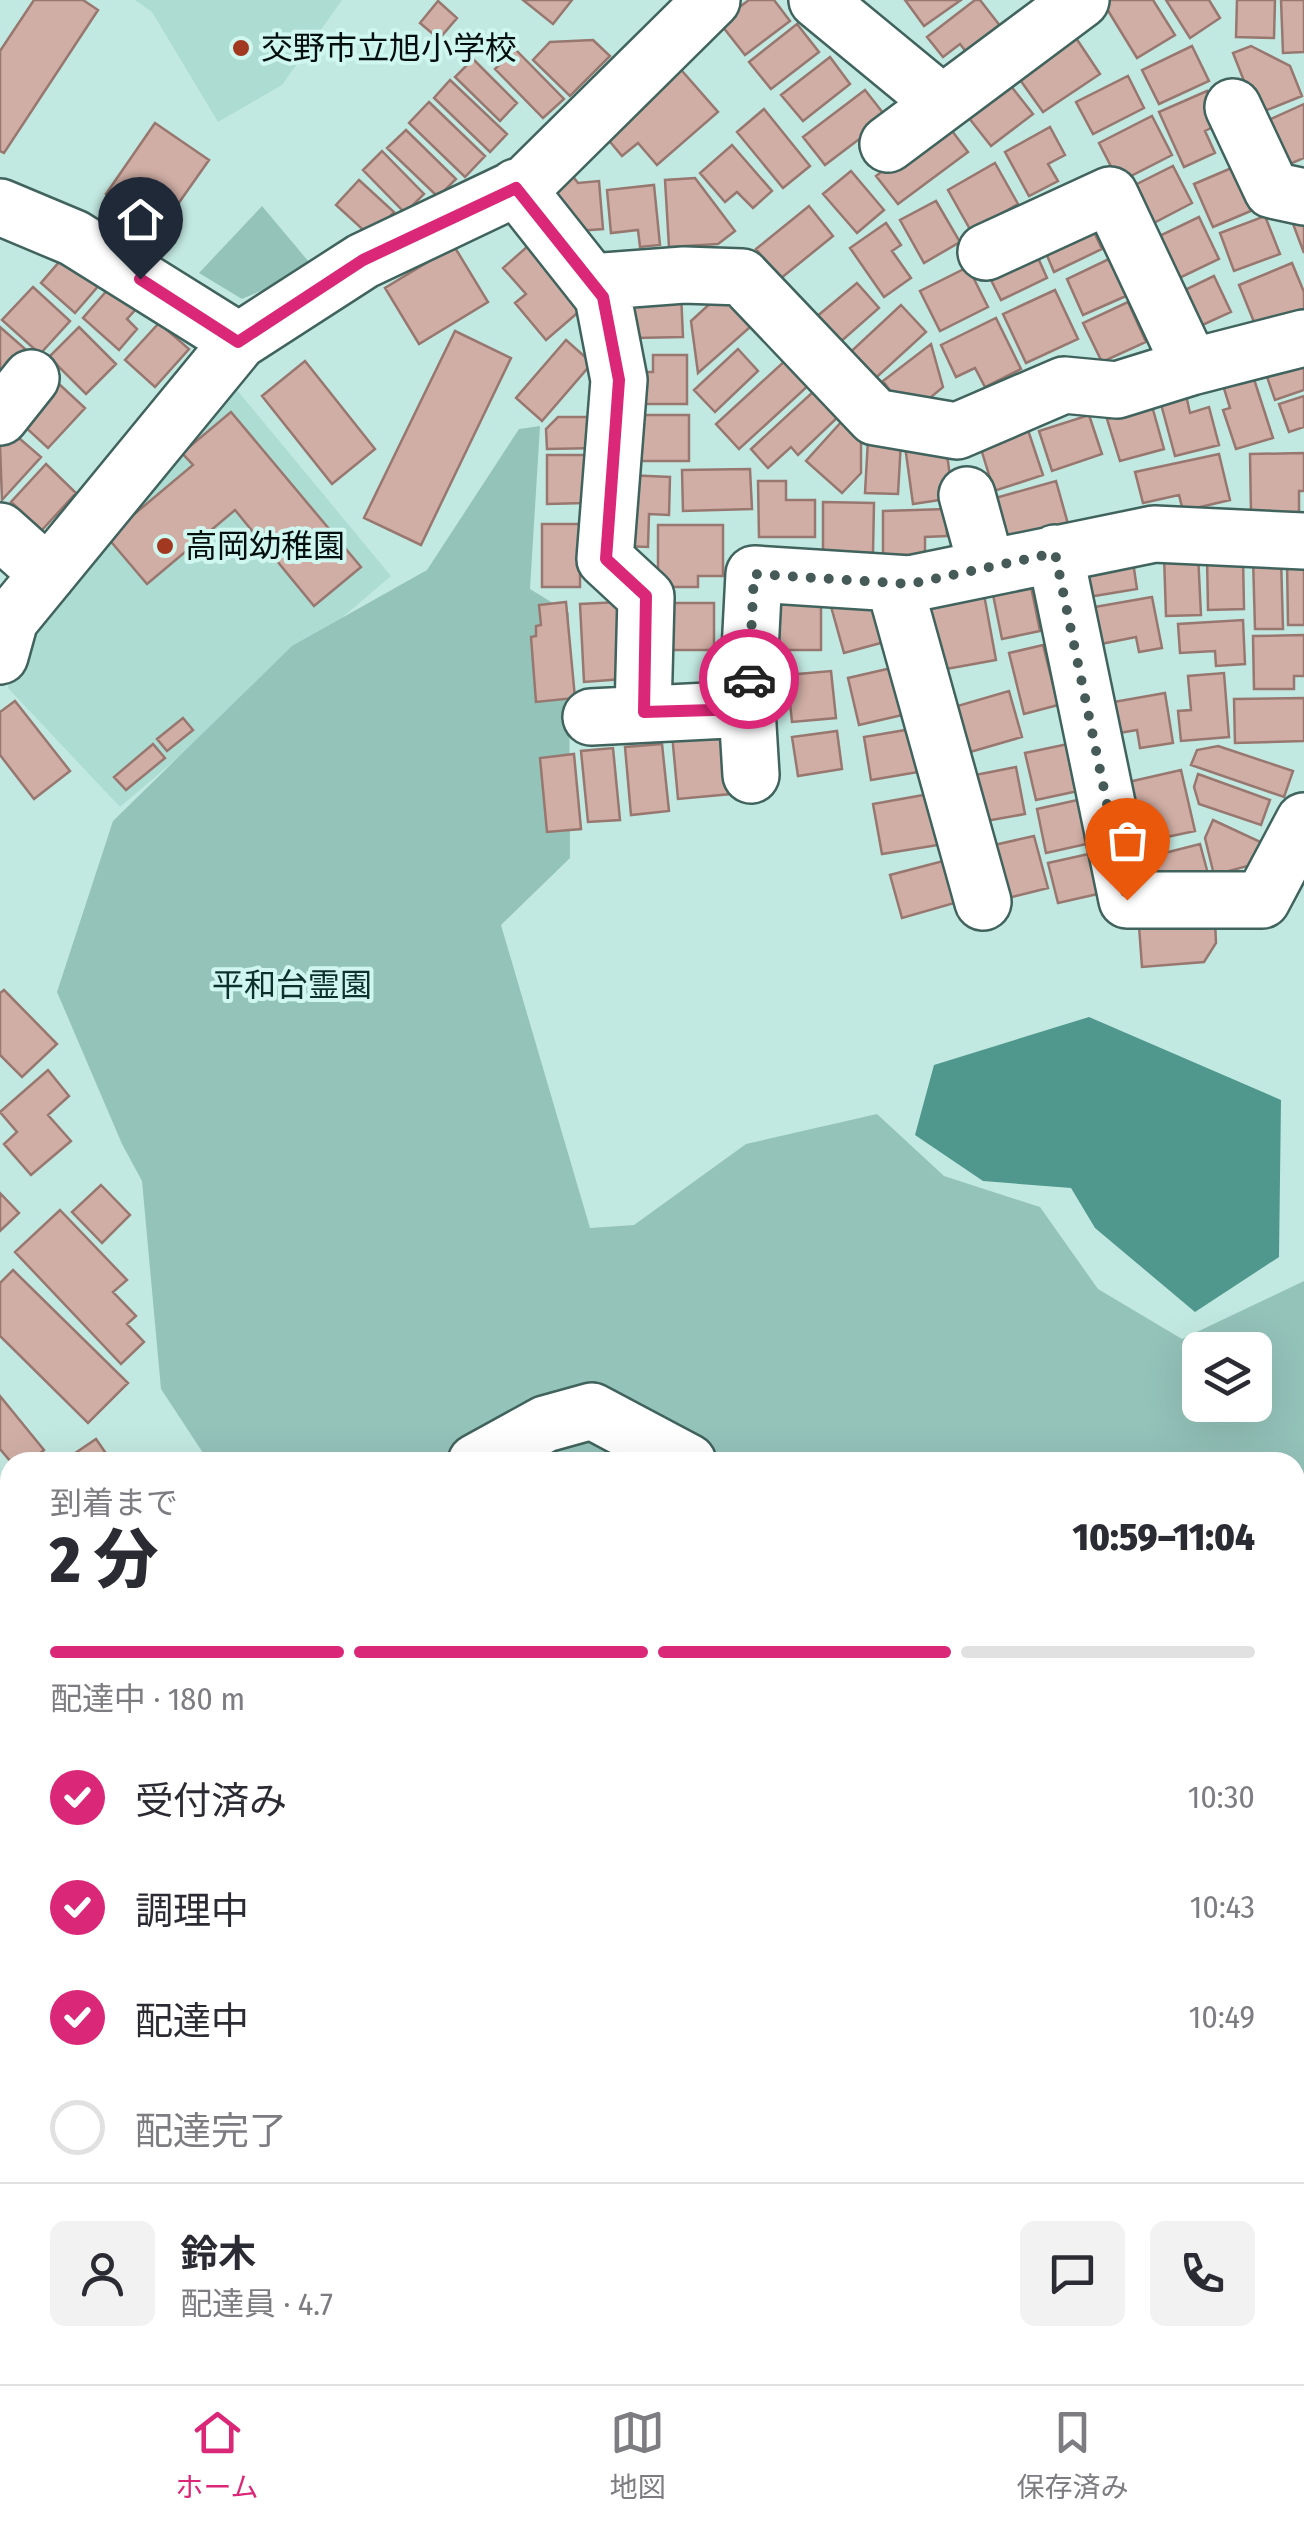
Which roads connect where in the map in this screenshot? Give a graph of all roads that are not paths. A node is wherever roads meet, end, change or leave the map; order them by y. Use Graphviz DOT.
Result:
graph roads {
  1 [pos="712,0"];
  2 [pos="817,0"];
  3 [pos="1080,0"];
  4 [pos="942,103"];
  5 [pos="1233,106"];
  6 [pos="888,144"];
  7 [pos="516,188"];
  8 [pos="1304,198"];
  9 [pos="0,206"];
  10 [pos="986,252"];
  11 [pos="591,282"];
  12 [pos="1304,338"];
  13 [pos="238,342"];
  14 [pos="1191,366"];
  15 [pos="967,496"];
  16 [pos="0,531"];
  17 [pos="1304,541"];
  18 [pos="1055,553"];
  19 [pos="987,568"];
  20 [pos="48,574"];
  21 [pos="894,582"];
  22 [pos="0,656"];
  23 [pos="747,709"];
  24 [pos="751,775"];
  25 [pos="1304,821"];
  26 [pos="983,902"];
  27 [pos="494,1452"];
  28 [pos="669,1452"];
  1 -- 7 [label="street"];
  2 -- 4 [label="street"];
  3 -- 4 [label="street"];
  4 -- 6 [label="street"];
  5 -- 8 [label="street"];
  7 -- 11 [label="street"];
  7 -- 13 [label="street"];
  9 -- 13 [label="street"];
  10 -- 14 [label="street"];
  11 -- 14 [label="street"];
  11 -- 23 [label="street"];
  12 -- 14 [label="street"];
  13 -- 20 [label="street"];
  15 -- 19 [label="street"];
  16 -- 20 [label="street"];
  17 -- 18 [label="street"];
  18 -- 19 [label="street"];
  18 -- 25 [label="street"];
  19 -- 21 [label="street"];
  20 -- 22 [label="street"];
  21 -- 23 [label="street"];
  21 -- 26 [label="street"];
  23 -- 24 [label="street"];
  27 -- 28 [label="street"];
}
